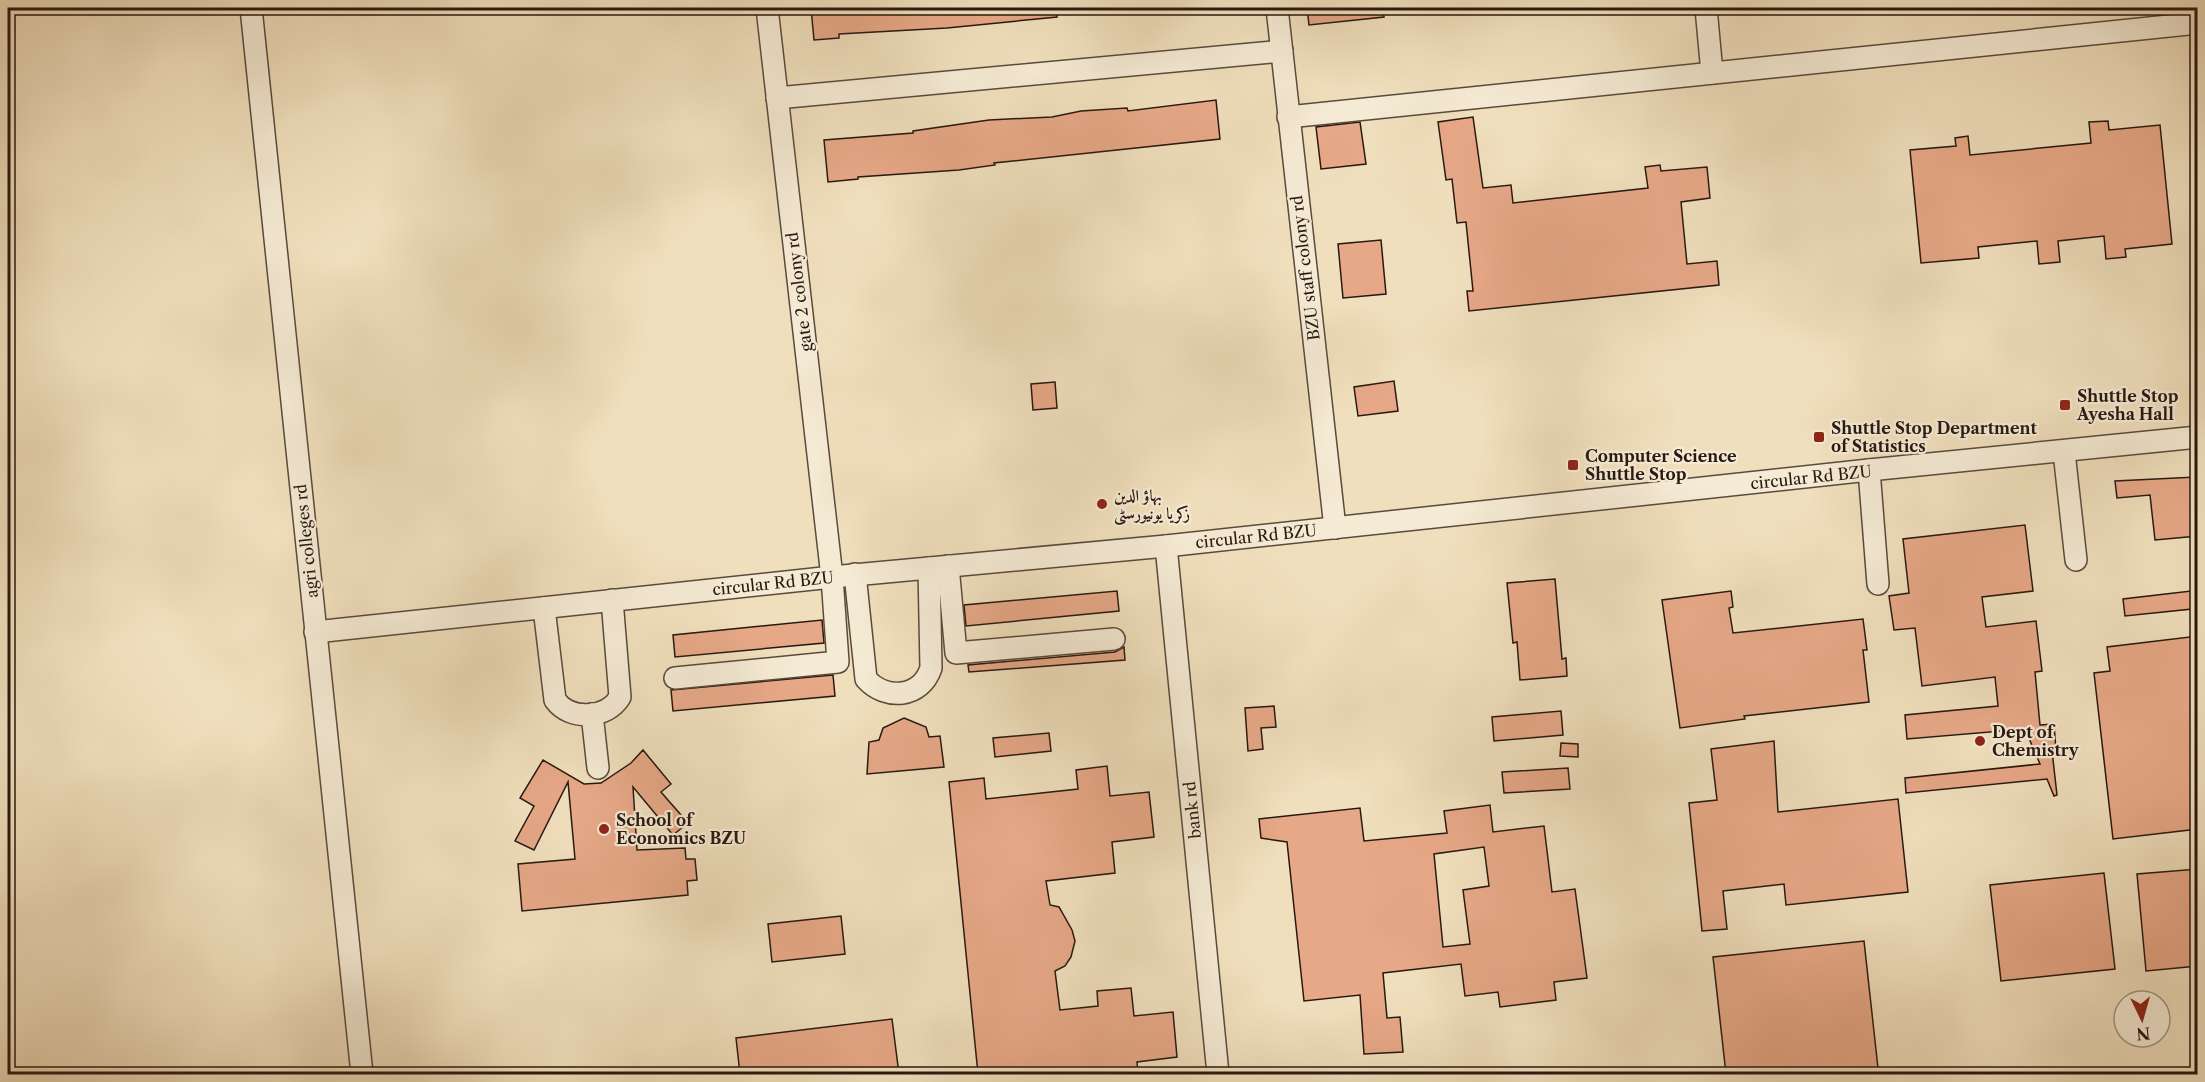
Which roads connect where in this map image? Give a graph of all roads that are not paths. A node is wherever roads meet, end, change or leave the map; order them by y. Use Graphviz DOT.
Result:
graph roads {
  1 [pos="251,8"];
  2 [pos="767,8"];
  3 [pos="1277,8"];
  4 [pos="1706,8"];
  5 [pos="2198,23"];
  6 [pos="1282,51"];
  7 [pos="1712,73"];
  8 [pos="777,98"];
  9 [pos="1288,117"];
  10 [pos="2198,438"];
  11 [pos="2064,452"];
  12 [pos="1869,470"];
  13 [pos="1335,528"];
  14 [pos="1166,546"];
  15 [pos="2076,560"];
  16 [pos="938,567"];
  17 [pos="855,574"];
  18 [pos="832,577"];
  19 [pos="1878,584"];
  20 [pos="612,600"];
  21 [pos="544,608"];
  22 [pos="315,633"];
  23 [pos="1114,639"];
  24 [pos="675,678"];
  25 [pos="592,714"];
  26 [pos="598,768"];
  27 [pos="362,1074"];
  28 [pos="1218,1074"];
  1 -- 22 [label="street, agri colleges rd"];
  2 -- 8 [label="street, gate 2 colony rd"];
  3 -- 6 [label="street, BZU staff colony rd"];
  4 -- 7 [label="street"];
  5 -- 7 [label="street"];
  6 -- 8 [label="street"];
  6 -- 9 [label="street, BZU staff colony rd"];
  7 -- 9 [label="street"];
  8 -- 18 [label="street, gate 2 colony rd"];
  9 -- 13 [label="street, BZU staff colony rd"];
  10 -- 11 [label="street, circular Rd BZU"];
  11 -- 12 [label="street, circular Rd BZU"];
  11 -- 15 [label="street"];
  12 -- 13 [label="street, circular Rd BZU"];
  12 -- 19 [label="street"];
  13 -- 14 [label="street, circular Rd BZU"];
  14 -- 16 [label="street, circular Rd BZU"];
  14 -- 28 [label="street, bank rd"];
  16 -- 17 [label="street, circular Rd BZU"];
  16 -- 17 [label="street"];
  16 -- 23 [label="street"];
  17 -- 18 [label="street, circular Rd BZU"];
  18 -- 20 [label="street, circular Rd BZU"];
  18 -- 24 [label="street, gate 2 colony rd"];
  20 -- 21 [label="street, circular Rd BZU"];
  20 -- 25 [label="street"];
  21 -- 22 [label="street, circular Rd BZU"];
  21 -- 25 [label="street"];
  22 -- 27 [label="street, agri colleges rd"];
  25 -- 26 [label="street"];
}
